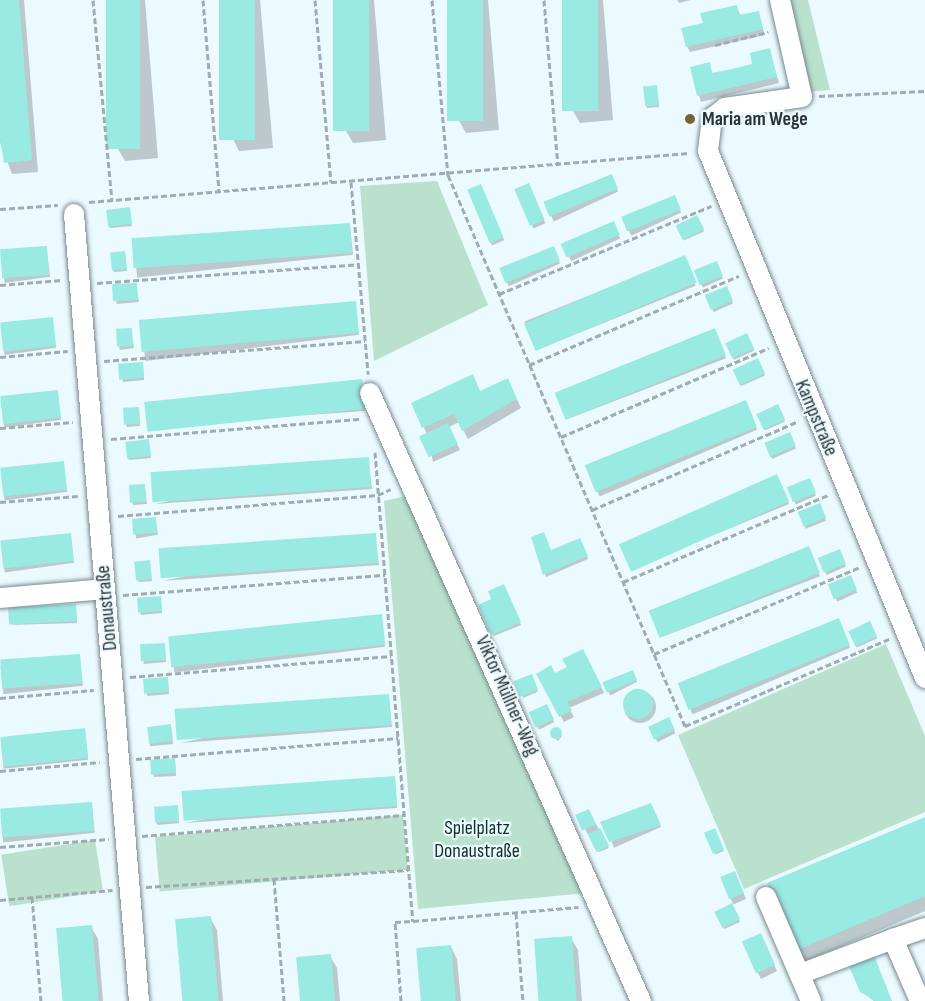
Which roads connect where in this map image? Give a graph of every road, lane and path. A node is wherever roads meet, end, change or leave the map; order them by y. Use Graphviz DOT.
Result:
graph roads {
  1 [pos="93,0"];
  2 [pos="203,0"];
  3 [pos="315,0"];
  4 [pos="432,0"];
  5 [pos="544,0"];
  6 [pos="780,0"];
  7 [pos="786,28"];
  8 [pos="715,45"];
  9 [pos="925,91"];
  10 [pos="802,97"];
  11 [pos="709,154"];
  12 [pos="558,165"];
  13 [pos="448,175"];
  14 [pos="331,182"];
  15 [pos="351,182"];
  16 [pos="219,191"];
  17 [pos="112,200"];
  18 [pos="726,200"];
  19 [pos="73,207"];
  20 [pos="0,209"];
  21 [pos="358,264"];
  22 [pos="754,270"];
  23 [pos="80,281"];
  24 [pos="0,285"];
  25 [pos="499,294"];
  26 [pos="365,341"];
  27 [pos="784,341"];
  28 [pos="86,356"];
  29 [pos="0,357"];
  30 [pos="530,365"];
  31 [pos="370,393"];
  32 [pos="815,415"];
  33 [pos="0,428"];
  34 [pos="92,431"];
  35 [pos="561,437"];
  36 [pos="374,440"];
  37 [pos="409,480"];
  38 [pos="845,488"];
  39 [pos="98,494"];
  40 [pos="378,495"];
  41 [pos="0,502"];
  42 [pos="592,510"];
  43 [pos="99,518"];
  44 [pos="876,561"];
  45 [pos="384,575"];
  46 [pos="623,582"];
  47 [pos="106,593"];
  48 [pos="0,598"];
  49 [pos="905,632"];
  50 [pos="654,654"];
  51 [pos="391,656"];
  52 [pos="925,678"];
  53 [pos="113,683"];
  54 [pos="0,698"];
  55 [pos="398,738"];
  56 [pos="119,760"];
  57 [pos="0,771"];
  58 [pos="404,815"];
  59 [pos="125,838"];
  60 [pos="0,847"];
  61 [pos="408,870"];
  62 [pos="274,879"];
  63 [pos="130,888"];
  64 [pos="32,897"];
  65 [pos="766,897"];
  66 [pos="0,900"];
  67 [pos="601,905"];
  68 [pos="516,914"];
  69 [pos="413,921"];
  70 [pos="925,927"];
  71 [pos="893,939"];
  72 [pos="800,974"];
  73 [pos="41,1001"];
  74 [pos="139,1001"];
  75 [pos="284,1001"];
  76 [pos="401,1001"];
  77 [pos="523,1001"];
  78 [pos="641,1001"];
  79 [pos="811,1001"];
  80 [pos="920,1001"];
  1 -- 17 [label="path"];
  2 -- 16 [label="path"];
  3 -- 14 [label="path"];
  4 -- 13 [label="path"];
  5 -- 12 [label="path"];
  6 -- 7 [label="street"];
  7 -- 8 [label="path"];
  7 -- 10 [label="street"];
  9 -- 10 [label="path"];
  10 -- 11 [label="street"];
  11 -- 12 [label="path"];
  11 -- 18 [label="street, Kampstraße"];
  12 -- 13 [label="path"];
  13 -- 15 [label="path"];
  13 -- 25 [label="path"];
  14 -- 15 [label="path"];
  14 -- 16 [label="path"];
  15 -- 21 [label="path"];
  16 -- 17 [label="path"];
  17 -- 19 [label="path"];
  18 -- 22 [label="street, Kampstraße"];
  18 -- 25 [label="path"];
  19 -- 20 [label="path"];
  19 -- 23 [label="street, Donaustraße"];
  21 -- 23 [label="path"];
  21 -- 26 [label="path"];
  22 -- 27 [label="street, Kampstraße"];
  22 -- 30 [label="path"];
  23 -- 24 [label="path"];
  23 -- 28 [label="street, Donaustraße"];
  25 -- 30 [label="path"];
  26 -- 28 [label="path"];
  26 -- 31 [label="path"];
  27 -- 32 [label="street, Kampstraße"];
  27 -- 35 [label="path"];
  28 -- 29 [label="path"];
  28 -- 34 [label="street, Donaustraße"];
  30 -- 35 [label="path"];
  31 -- 34 [label="path"];
  31 -- 37 [label="street, Viktor Müllner-Weg"];
  32 -- 38 [label="street, Kampstraße"];
  32 -- 42 [label="path"];
  33 -- 34 [label="path"];
  34 -- 39 [label="street, Donaustraße"];
  35 -- 42 [label="path"];
  36 -- 40 [label="path"];
  37 -- 40 [label="path"];
  37 -- 67 [label="street, Viktor Müllner-Weg"];
  38 -- 44 [label="street, Kampstraße"];
  38 -- 46 [label="path"];
  39 -- 41 [label="path"];
  39 -- 43 [label="street, Donaustraße"];
  40 -- 43 [label="path"];
  40 -- 45 [label="path"];
  42 -- 46 [label="path"];
  43 -- 47 [label="street, Donaustraße"];
  44 -- 49 [label="street, Kampstraße"];
  44 -- 50 [label="path"];
  45 -- 47 [label="path"];
  45 -- 51 [label="path"];
  46 -- 50 [label="path"];
  47 -- 48 [label="street"];
  47 -- 53 [label="street, Donaustraße"];
  49 -- 50 [label="path"];
  49 -- 52 [label="street, Kampstraße"];
  51 -- 53 [label="path"];
  51 -- 55 [label="path"];
  53 -- 54 [label="path"];
  53 -- 56 [label="street, Donaustraße"];
  55 -- 56 [label="path"];
  55 -- 58 [label="path"];
  56 -- 57 [label="path"];
  56 -- 59 [label="street, Donaustraße"];
  58 -- 59 [label="path"];
  58 -- 61 [label="path"];
  59 -- 60 [label="path"];
  59 -- 63 [label="street, Donaustraße"];
  61 -- 62 [label="path"];
  61 -- 69 [label="path"];
  62 -- 63 [label="path"];
  62 -- 75 [label="path"];
  63 -- 64 [label="path"];
  63 -- 74 [label="street, Donaustraße"];
  64 -- 66 [label="path"];
  64 -- 73 [label="path"];
  65 -- 72 [label="street"];
  67 -- 68 [label="path"];
  67 -- 78 [label="street, Viktor Müllner-Weg"];
  68 -- 69 [label="path"];
  68 -- 77 [label="path"];
  69 -- 76 [label="path"];
  70 -- 71 [label="street"];
  71 -- 72 [label="street"];
  71 -- 80 [label="street"];
  72 -- 79 [label="street"];
}
